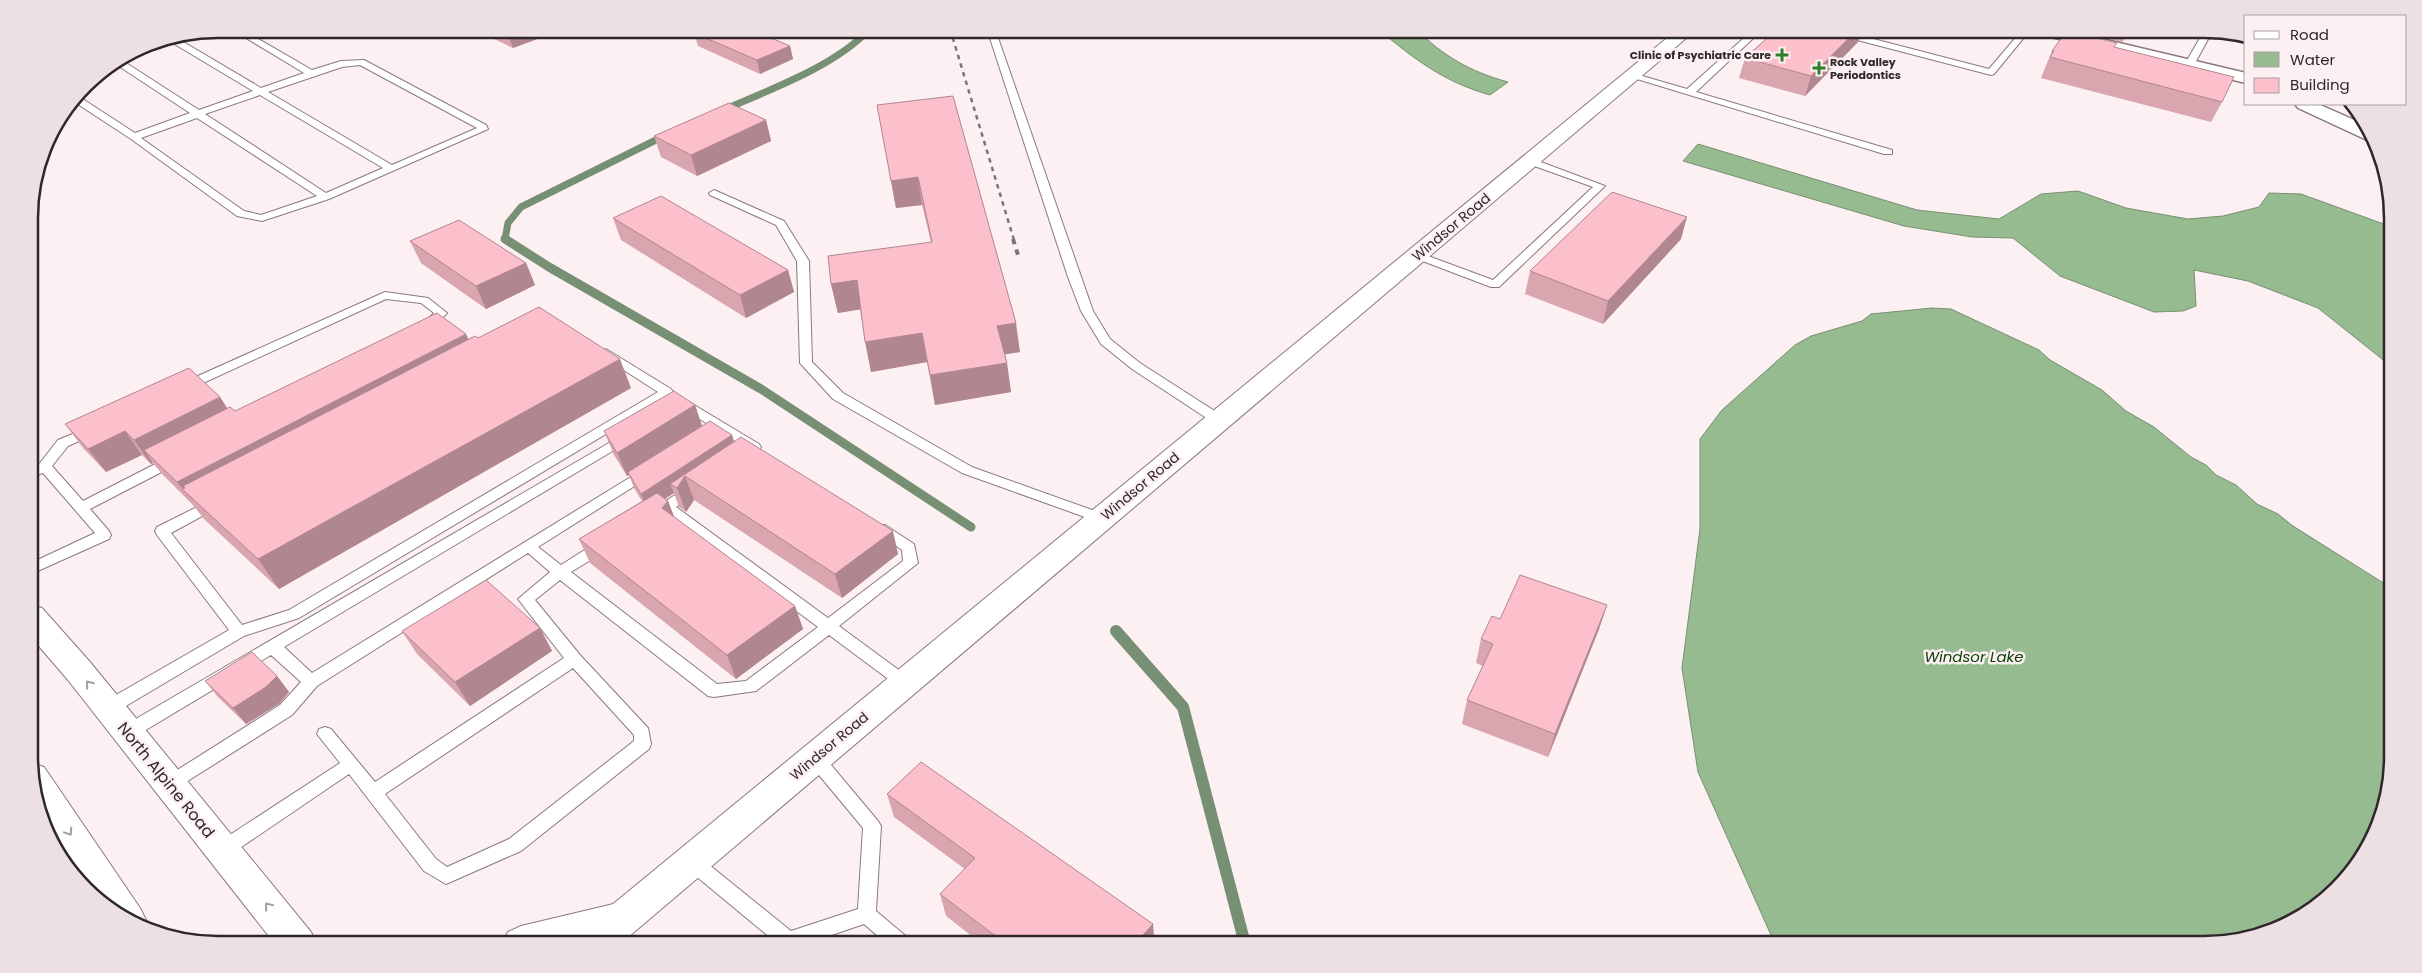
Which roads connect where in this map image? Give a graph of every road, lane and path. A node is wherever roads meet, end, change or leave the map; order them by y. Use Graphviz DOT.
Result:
graph roads {
  1 [pos="250,38"];
  2 [pos="995,38"];
  3 [pos="1677,38"];
  4 [pos="1749,38"];
  5 [pos="1861,38"];
  6 [pos="2019,38"];
  7 [pos="2063,38"];
  8 [pos="2205,38"];
  9 [pos="177,42"];
  10 [pos="123,65"];
  11 [pos="2189,65"];
  12 [pos="311,73"];
  13 [pos="2172,74"];
  14 [pos="1632,76"];
  15 [pos="2244,78"];
  16 [pos="261,91"];
  17 [pos="1689,93"];
  18 [pos="80,101"];
  19 [pos="2306,105"];
  20 [pos="198,114"];
  21 [pos="2362,130"];
  22 [pos="134,137"];
  23 [pos="1888,152"];
  24 [pos="1530,161"];
  25 [pos="392,169"];
  26 [pos="714,193"];
  27 [pos="325,197"];
  28 [pos="1416,255"];
  29 [pos="417,334"];
  30 [pos="596,347"];
  31 [pos="170,394"];
  32 [pos="671,411"];
  33 [pos="1219,420"];
  34 [pos="108,422"];
  35 [pos="720,426"];
  36 [pos="637,431"];
  37 [pos="704,436"];
  38 [pos="187,453"];
  39 [pos="739,459"];
  40 [pos="662,463"];
  41 [pos="45,466"];
  42 [pos="38,470"];
  43 [pos="706,480"];
  44 [pos="223,499"];
  45 [pos="81,508"];
  46 [pos="1101,518"];
  47 [pos="869,522"];
  48 [pos="617,537"];
  49 [pos="528,546"];
  50 [pos="38,566"];
  51 [pos="560,572"];
  52 [pos="38,624"];
  53 [pos="828,626"];
  54 [pos="239,632"];
  55 [pos="272,646"];
  56 [pos="574,659"];
  57 [pos="310,682"];
  58 [pos="904,683"];
  59 [pos="118,720"];
  60 [pos="325,734"];
  61 [pos="816,758"];
  62 [pos="350,764"];
  63 [pos="169,784"];
  64 [pos="41,791"];
  65 [pos="372,793"];
  66 [pos="222,850"];
  67 [pos="691,861"];
  68 [pos="113,902"];
  69 [pos="868,915"];
  70 [pos="622,919"];
  71 [pos="292,936"];
  72 [pos="554,936"];
  73 [pos="602,936"];
  74 [pos="779,936"];
  75 [pos="807,936"];
  76 [pos="892,936"];
  1 -- 12 [label="lane"];
  2 -- 33 [label="lane"];
  3 -- 14 [label="street, Windsor Road"];
  4 -- 17 [label="lane"];
  5 -- 6 [label="lane"];
  7 -- 11 [label="street"];
  8 -- 11 [label="lane"];
  9 -- 16 [label="lane"];
  10 -- 20 [label="lane"];
  11 -- 13 [label="lane"];
  11 -- 15 [label="street"];
  12 -- 16 [label="lane"];
  12 -- 25 [label="lane"];
  14 -- 17 [label="lane"];
  14 -- 24 [label="street, Windsor Road"];
  16 -- 20 [label="lane"];
  16 -- 25 [label="lane"];
  17 -- 23 [label="lane"];
  18 -- 22 [label="lane"];
  19 -- 21 [label="street"];
  20 -- 22 [label="lane"];
  20 -- 27 [label="lane"];
  22 -- 27 [label="lane"];
  24 -- 28 [label="street, Windsor Road"];
  24 -- 28 [label="lane"];
  25 -- 27 [label="lane"];
  26 -- 46 [label="lane"];
  28 -- 33 [label="street, Windsor Road"];
  29 -- 31 [label="lane"];
  30 -- 54 [label="lane"];
  32 -- 35 [label="lane"];
  33 -- 46 [label="street, Windsor Road"];
  34 -- 41 [label="lane"];
  35 -- 37 [label="lane"];
  35 -- 39 [label="lane"];
  36 -- 55 [label="lane"];
  38 -- 45 [label="lane"];
  40 -- 49 [label="lane"];
  41 -- 42 [label="lane"];
  41 -- 45 [label="lane"];
  43 -- 53 [label="lane"];
  44 -- 54 [label="lane"];
  45 -- 50 [label="lane"];
  46 -- 58 [label="street, Windsor Road"];
  47 -- 53 [label="lane"];
  48 -- 51 [label="lane"];
  49 -- 51 [label="lane"];
  49 -- 57 [label="lane"];
  51 -- 53 [label="lane"];
  51 -- 56 [label="lane"];
  59 -- 52 [label="street, North Alpine Road, one-way"];
  53 -- 58 [label="lane"];
  54 -- 59 [label="lane"];
  55 -- 57 [label="lane"];
  55 -- 59 [label="lane"];
  56 -- 65 [label="lane"];
  56 -- 65 [label="lane"];
  57 -- 63 [label="lane"];
  58 -- 61 [label="street, Windsor Road"];
  59 -- 63 [label="street, North Alpine Road"];
  60 -- 62 [label="lane"];
  61 -- 67 [label="street, Windsor Road"];
  61 -- 69 [label="lane"];
  62 -- 65 [label="lane"];
  62 -- 66 [label="lane"];
  63 -- 66 [label="street, North Alpine Road"];
  64 -- 68 [label="street, one-way"];
  71 -- 66 [label="street, North Alpine Road, one-way"];
  67 -- 70 [label="street, Windsor Road"];
  67 -- 74 [label="lane"];
  69 -- 75 [label="lane"];
  69 -- 76 [label="lane"];
  70 -- 72 [label="street"];
  70 -- 73 [label="street, Windsor Road"];
}
